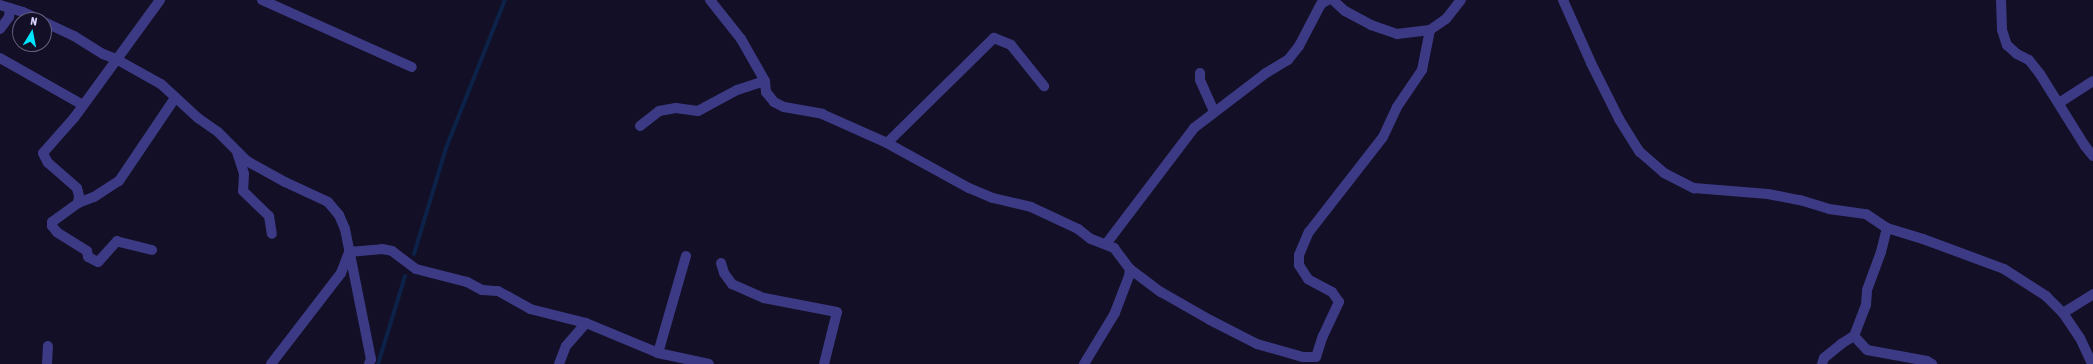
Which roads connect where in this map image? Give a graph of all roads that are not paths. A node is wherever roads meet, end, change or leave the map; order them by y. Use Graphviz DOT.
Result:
graph roads {
  1 [pos="160,0"];
  2 [pos="262,0"];
  3 [pos="710,0"];
  4 [pos="1328,0"];
  5 [pos="1333,0"];
  6 [pos="1460,0"];
  7 [pos="1563,0"];
  8 [pos="2001,0"];
  9 [pos="5,6"];
  10 [pos="20,12"];
  11 [pos="52,26"];
  12 [pos="0,29"];
  13 [pos="1430,30"];
  14 [pos="0,58"];
  15 [pos="116,59"];
  16 [pos="412,68"];
  17 [pos="1200,73"];
  18 [pos="2093,80"];
  19 [pos="765,81"];
  20 [pos="1044,86"];
  21 [pos="175,98"];
  22 [pos="2059,104"];
  23 [pos="83,105"];
  24 [pos="1214,112"];
  25 [pos="640,126"];
  26 [pos="887,143"];
  27 [pos="237,152"];
  28 [pos="2093,156"];
  29 [pos="78,203"];
  30 [pos="1887,228"];
  31 [pos="272,234"];
  32 [pos="1106,244"];
  33 [pos="152,250"];
  34 [pos="349,252"];
  35 [pos="686,256"];
  36 [pos="721,263"];
  37 [pos="1130,269"];
  38 [pos="2093,294"];
  39 [pos="2063,313"];
  40 [pos="586,323"];
  41 [pos="1854,336"];
  42 [pos="48,346"];
  43 [pos="658,353"];
  44 [pos="47,364"];
  45 [pos="272,364"];
  46 [pos="369,364"];
  47 [pos="559,364"];
  48 [pos="709,364"];
  49 [pos="824,364"];
  50 [pos="1084,364"];
  51 [pos="1822,364"];
  52 [pos="1932,364"];
  53 [pos="2092,364"];
  1 -- 15 [label="street"];
  2 -- 16 [label="street"];
  3 -- 19 [label="street"];
  4 -- 24 [label="street"];
  5 -- 13 [label="street"];
  6 -- 13 [label="street"];
  7 -- 30 [label="street"];
  8 -- 22 [label="street"];
  9 -- 10 [label="street"];
  9 -- 12 [label="street"];
  11 -- 15 [label="street"];
  13 -- 37 [label="street"];
  14 -- 23 [label="street"];
  15 -- 21 [label="street"];
  15 -- 23 [label="street"];
  17 -- 24 [label="street"];
  18 -- 22 [label="street"];
  19 -- 25 [label="street"];
  19 -- 26 [label="street"];
  20 -- 26 [label="street"];
  21 -- 27 [label="street"];
  21 -- 29 [label="street"];
  22 -- 28 [label="street"];
  23 -- 29 [label="street"];
  24 -- 32 [label="street"];
  26 -- 32 [label="street"];
  27 -- 31 [label="street"];
  27 -- 34 [label="street"];
  29 -- 33 [label="street"];
  30 -- 39 [label="street"];
  30 -- 41 [label="street"];
  32 -- 37 [label="street"];
  34 -- 40 [label="street"];
  34 -- 45 [label="street"];
  34 -- 46 [label="street"];
  35 -- 43 [label="street"];
  36 -- 49 [label="street"];
  37 -- 50 [label="street"];
  38 -- 39 [label="street"];
  39 -- 53 [label="street"];
  40 -- 43 [label="street"];
  40 -- 47 [label="street"];
  41 -- 51 [label="street"];
  41 -- 52 [label="street"];
  42 -- 44 [label="street"];
  43 -- 48 [label="street"];
}
